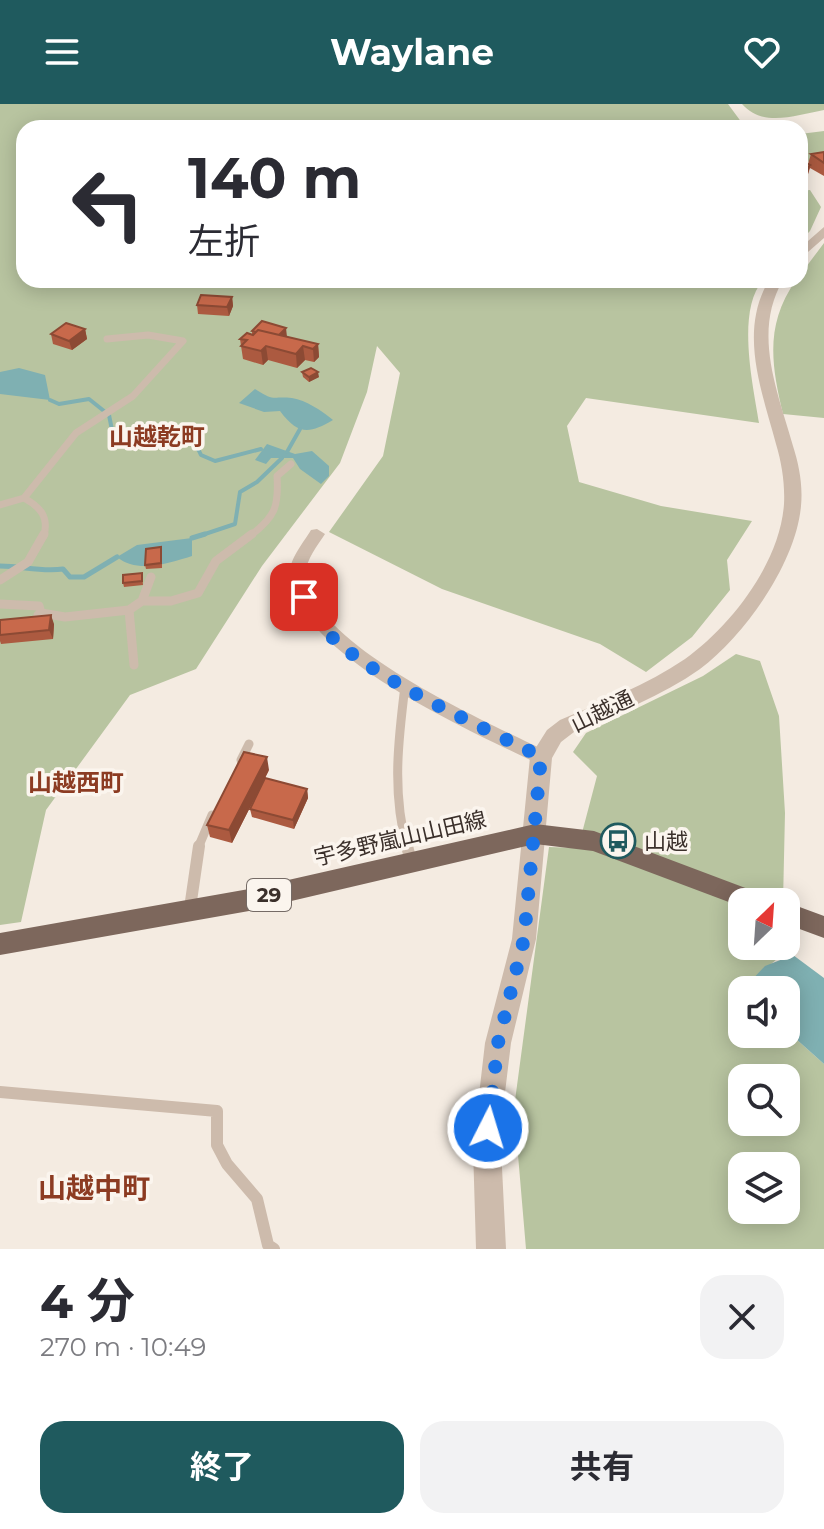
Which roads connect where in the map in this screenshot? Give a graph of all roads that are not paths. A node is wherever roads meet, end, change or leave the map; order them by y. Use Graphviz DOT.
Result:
graph roads {
  1 [pos="824,231"];
  2 [pos="808,247"];
  3 [pos="773,288"];
  4 [pos="107,339"];
  5 [pos="291,464"];
  6 [pos="24,498"];
  7 [pos="0,505"];
  8 [pos="317,534"];
  9 [pos="151,577"];
  10 [pos="0,580"];
  11 [pos="142,601"];
  12 [pos="0,604"];
  13 [pos="129,610"];
  14 [pos="41,613"];
  15 [pos="29,620"];
  16 [pos="134,665"];
  17 [pos="405,686"];
  18 [pos="249,744"];
  19 [pos="541,757"];
  20 [pos="236,769"];
  21 [pos="216,806"];
  22 [pos="535,834"];
  23 [pos="411,862"];
  24 [pos="728,891"];
  25 [pos="190,912"];
  26 [pos="800,918"];
  27 [pos="824,927"];
  28 [pos="0,944"];
  29 [pos="0,1092"];
  30 [pos="274,1249"];
  31 [pos="491,1249"];
  1 -- 2 [label="street"];
  3 -- 19 [label="street, 山越通"];
  4 -- 6 [label="lane"];
  5 -- 11 [label="lane"];
  6 -- 7 [label="lane"];
  6 -- 10 [label="lane"];
  8 -- 17 [label="street"];
  9 -- 11 [label="lane"];
  11 -- 13 [label="lane"];
  12 -- 14 [label="lane"];
  13 -- 14 [label="lane"];
  13 -- 16 [label="lane"];
  14 -- 15 [label="lane"];
  17 -- 19 [label="street"];
  17 -- 23 [label="lane"];
  18 -- 20 [label="lane"];
  19 -- 22 [label="street"];
  21 -- 25 [label="lane"];
  22 -- 23 [label="main road, 宇多野嵐山山田線 / 29"];
  22 -- 24 [label="main road, 宇多野嵐山山田線 / 29"];
  22 -- 31 [label="street"];
  23 -- 25 [label="main road, 宇多野嵐山山田線 / 29"];
  25 -- 28 [label="main road, 宇多野嵐山山田線 / 29"];
  26 -- 27 [label="main road"];
  29 -- 30 [label="lane"];
}
